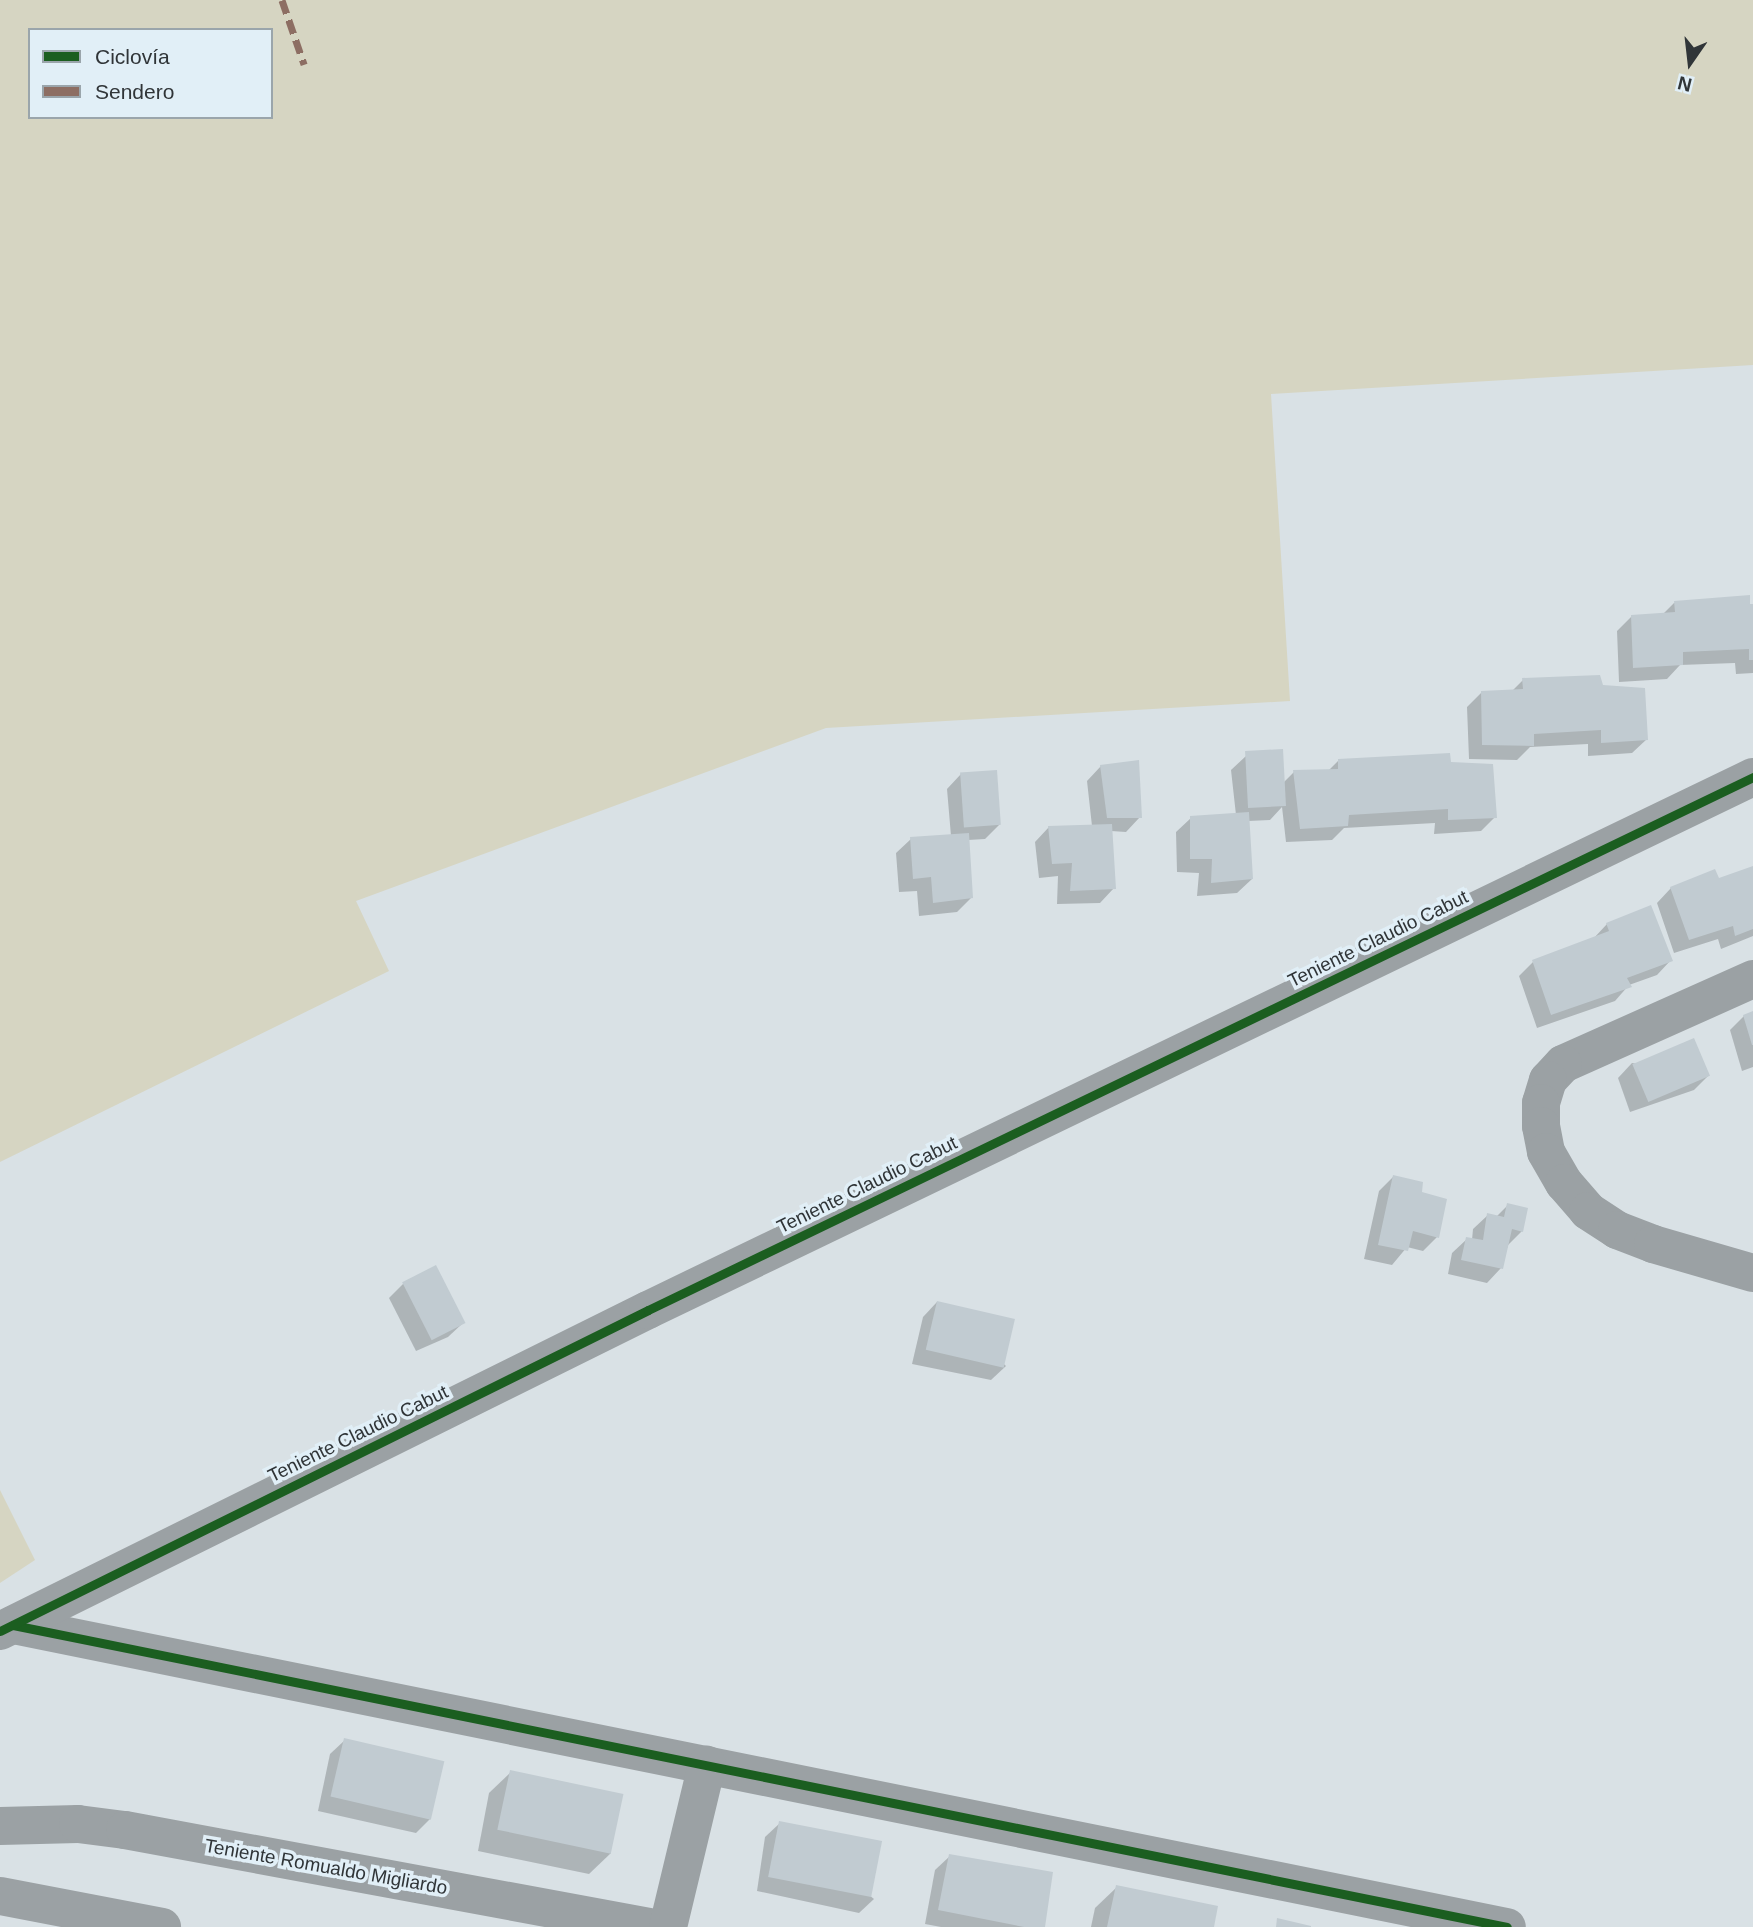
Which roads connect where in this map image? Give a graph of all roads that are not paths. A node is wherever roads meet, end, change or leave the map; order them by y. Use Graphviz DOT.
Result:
graph roads {
  1 [pos="1753,777"];
  2 [pos="1753,979"];
  3 [pos="1753,1273"];
  4 [pos="6,1628"];
  5 [pos="707,1765"];
  6 [pos="0,1826"];
  7 [pos="0,1896"];
  8 [pos="1489,1925"];
  9 [pos="162,1927"];
  10 [pos="649,1927"];
  11 [pos="668,1927"];
  1 -- 4 [label="street, Teniente Claudio Cabut"];
  2 -- 3 [label="street"];
  4 -- 5 [label="street"];
  5 -- 8 [label="street"];
  5 -- 11 [label="street"];
  6 -- 10 [label="street, Teniente Romualdo Migliardo"];
  7 -- 9 [label="street"];
}
